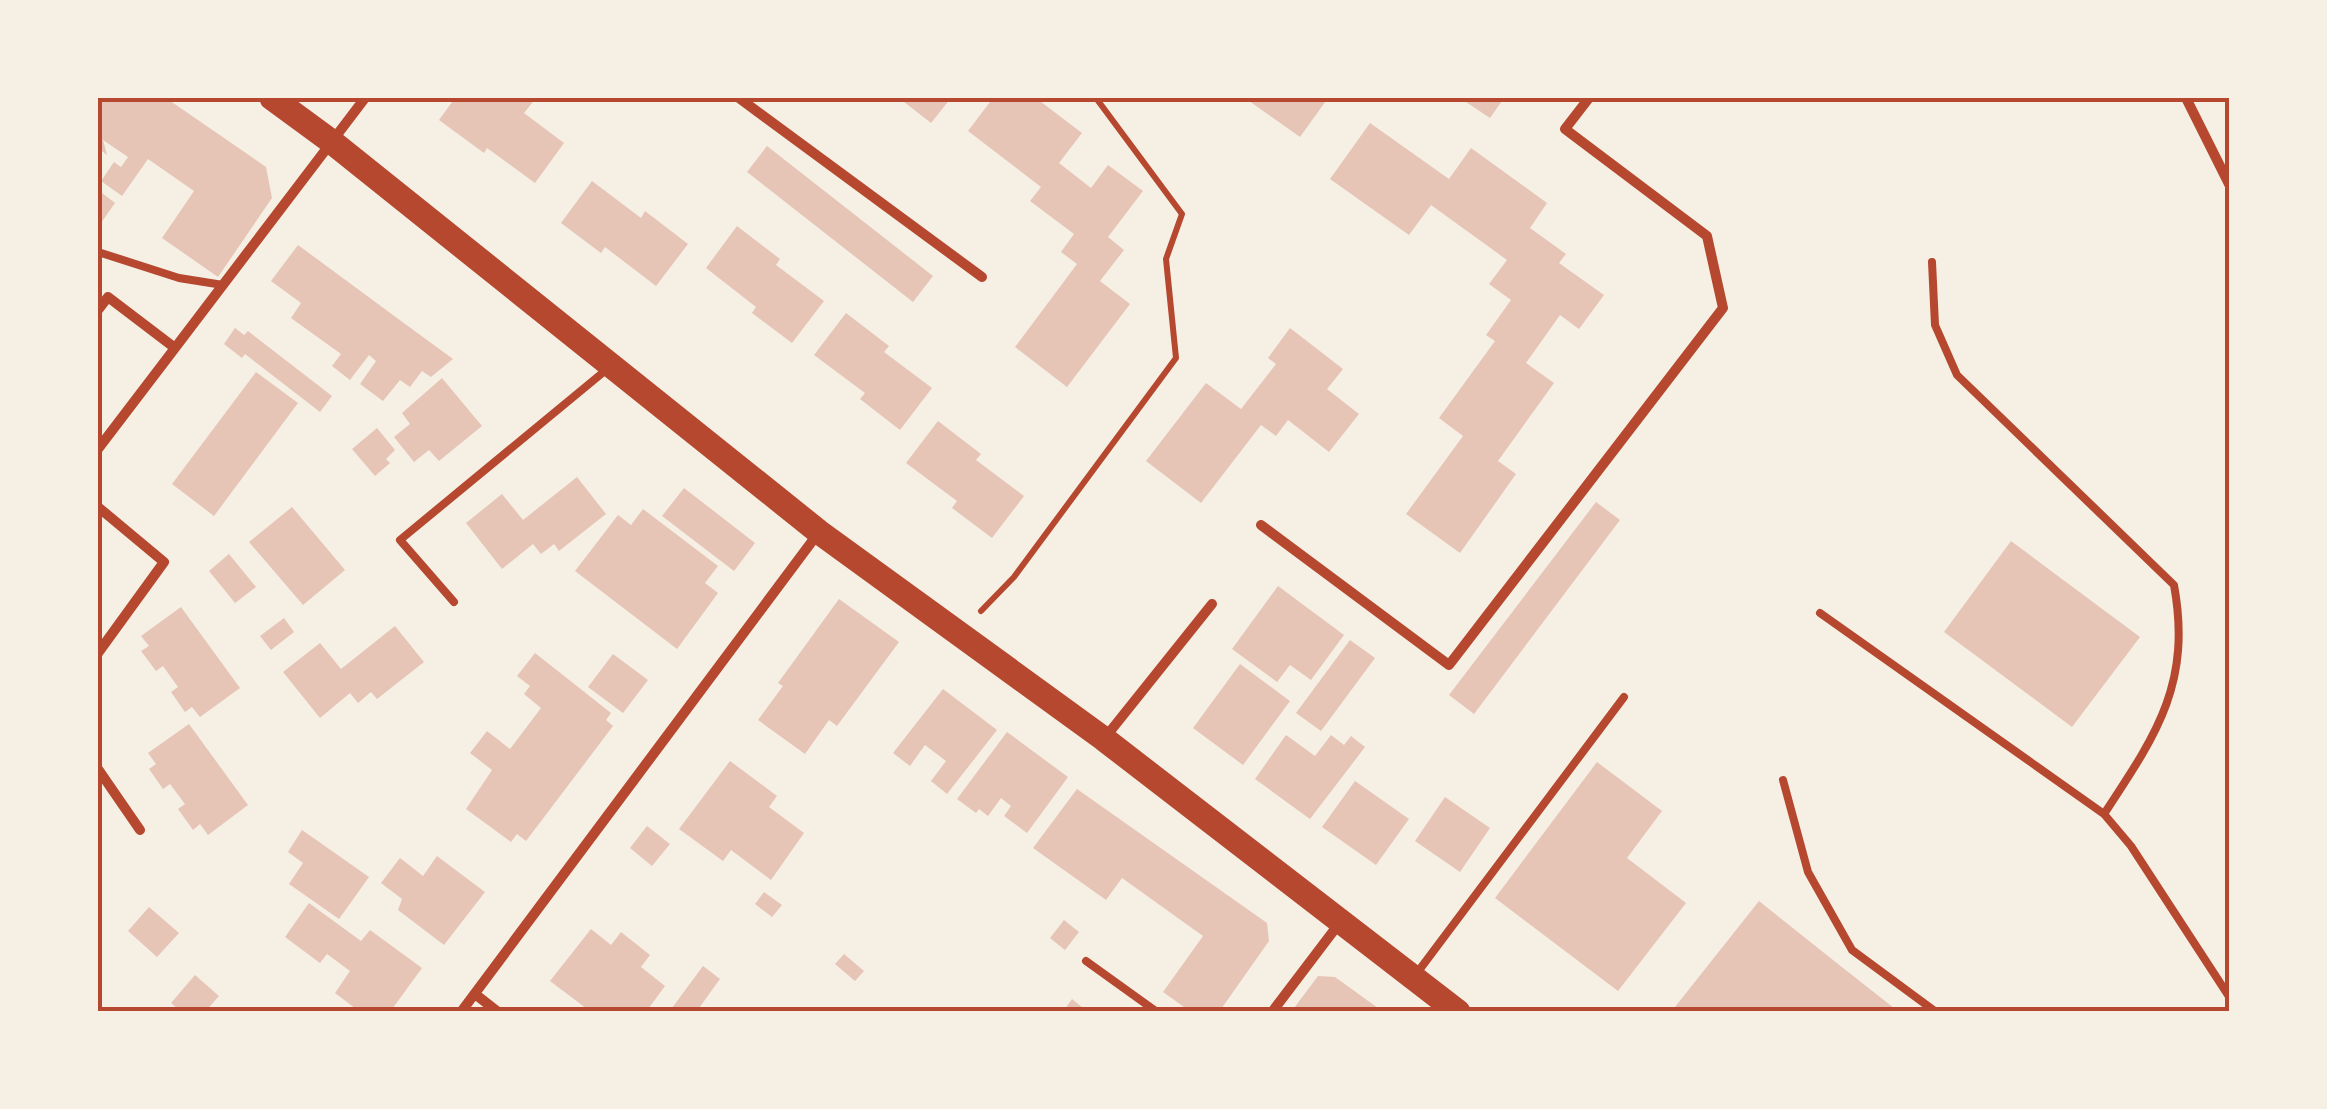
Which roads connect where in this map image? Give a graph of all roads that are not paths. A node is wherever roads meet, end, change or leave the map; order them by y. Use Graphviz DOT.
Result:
graph roads {
  1 [pos="272,98"];
  2 [pos="365,98"];
  3 [pos="740,98"];
  4 [pos="1589,98"];
  5 [pos="2186,98"];
  6 [pos="332,142"];
  7 [pos="2230,186"];
  8 [pos="98,252"];
  9 [pos="1932,262"];
  10 [pos="982,277"];
  11 [pos="223,285"];
  12 [pos="98,310"];
  13 [pos="175,348"];
  14 [pos="610,367"];
  15 [pos="98,449"];
  16 [pos="98,507"];
  17 [pos="1260,526"];
  18 [pos="818,532"];
  19 [pos="454,602"];
  20 [pos="1212,604"];
  21 [pos="1820,614"];
  22 [pos="98,653"];
  23 [pos="1624,697"];
  24 [pos="1104,738"];
  25 [pos="98,769"];
  26 [pos="1782,780"];
  27 [pos="2104,814"];
  28 [pos="140,830"];
  29 [pos="1342,920"];
  30 [pos="1086,961"];
  31 [pos="1413,977"];
  32 [pos="475,994"];
  33 [pos="2230,998"];
  34 [pos="460,1012"];
  35 [pos="498,1012"];
  36 [pos="1158,1012"];
  37 [pos="1272,1012"];
  38 [pos="1458,1012"];
  39 [pos="1936,1012"];
  1 -- 6 [label="main road"];
  2 -- 6 [label="street"];
  3 -- 10 [label="street"];
  4 -- 17 [label="street"];
  5 -- 7 [label="street"];
  6 -- 11 [label="street"];
  6 -- 14 [label="main road"];
  8 -- 11 [label="lane"];
  9 -- 27 [label="lane"];
  11 -- 13 [label="street"];
  12 -- 13 [label="street"];
  13 -- 15 [label="street"];
  14 -- 18 [label="main road"];
  14 -- 19 [label="lane"];
  16 -- 22 [label="street"];
  18 -- 24 [label="main road"];
  18 -- 32 [label="street"];
  20 -- 24 [label="street"];
  21 -- 27 [label="lane"];
  23 -- 31 [label="lane"];
  24 -- 29 [label="main road"];
  25 -- 28 [label="street"];
  26 -- 39 [label="lane"];
  27 -- 33 [label="lane"];
  29 -- 31 [label="main road"];
  29 -- 37 [label="street"];
  30 -- 36 [label="lane"];
  31 -- 38 [label="main road"];
  32 -- 34 [label="street"];
  32 -- 35 [label="street"];
}
